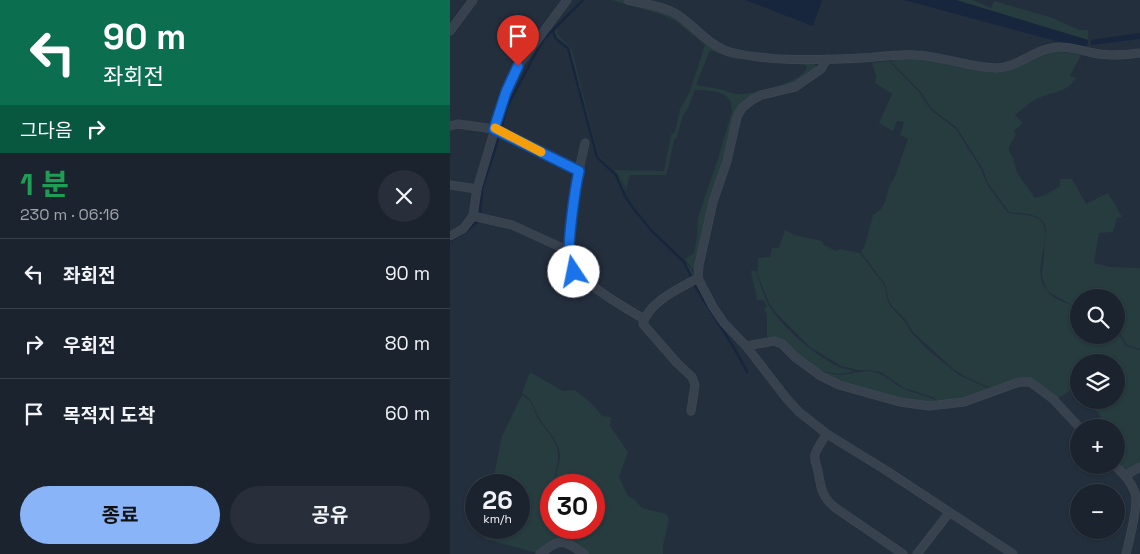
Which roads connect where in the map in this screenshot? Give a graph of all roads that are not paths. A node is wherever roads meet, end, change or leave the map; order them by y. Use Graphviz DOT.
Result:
graph roads {
  1 [pos="473,0"];
  2 [pos="567,0"];
  3 [pos="628,0"];
  4 [pos="450,31"];
  5 [pos="1140,53"];
  6 [pos="827,59"];
  7 [pos="450,126"];
  8 [pos="494,129"];
  9 [pos="585,143"];
  10 [pos="579,171"];
  11 [pos="450,185"];
  12 [pos="477,189"];
  13 [pos="473,216"];
  14 [pos="450,236"];
  15 [pos="569,251"];
  16 [pos="698,278"];
  17 [pos="644,319"];
  18 [pos="746,346"];
  19 [pos="691,411"];
  20 [pos="1072,419"];
  21 [pos="827,434"];
  22 [pos="1140,467"];
  23 [pos="1126,475"];
  24 [pos="949,513"];
  25 [pos="540,554"];
  26 [pos="584,554"];
  27 [pos="903,554"];
  28 [pos="917,554"];
  29 [pos="1013,554"];
  30 [pos="1126,554"];
  1 -- 4 [label="street"];
  2 -- 8 [label="street"];
  3 -- 6 [label="street"];
  5 -- 6 [label="street"];
  6 -- 16 [label="street"];
  7 -- 8 [label="street"];
  8 -- 10 [label="street"];
  8 -- 12 [label="street"];
  9 -- 10 [label="street"];
  10 -- 15 [label="street"];
  11 -- 12 [label="street"];
  12 -- 13 [label="street"];
  13 -- 14 [label="street"];
  13 -- 15 [label="street"];
  15 -- 17 [label="street"];
  16 -- 17 [label="street"];
  16 -- 18 [label="street"];
  17 -- 19 [label="street"];
  18 -- 20 [label="street"];
  18 -- 21 [label="street"];
  21 -- 24 [label="street"];
  21 -- 27 [label="street"];
  22 -- 23 [label="street"];
  23 -- 30 [label="street"];
  24 -- 28 [label="street"];
  24 -- 29 [label="street"];
  25 -- 26 [label="street"];
}
